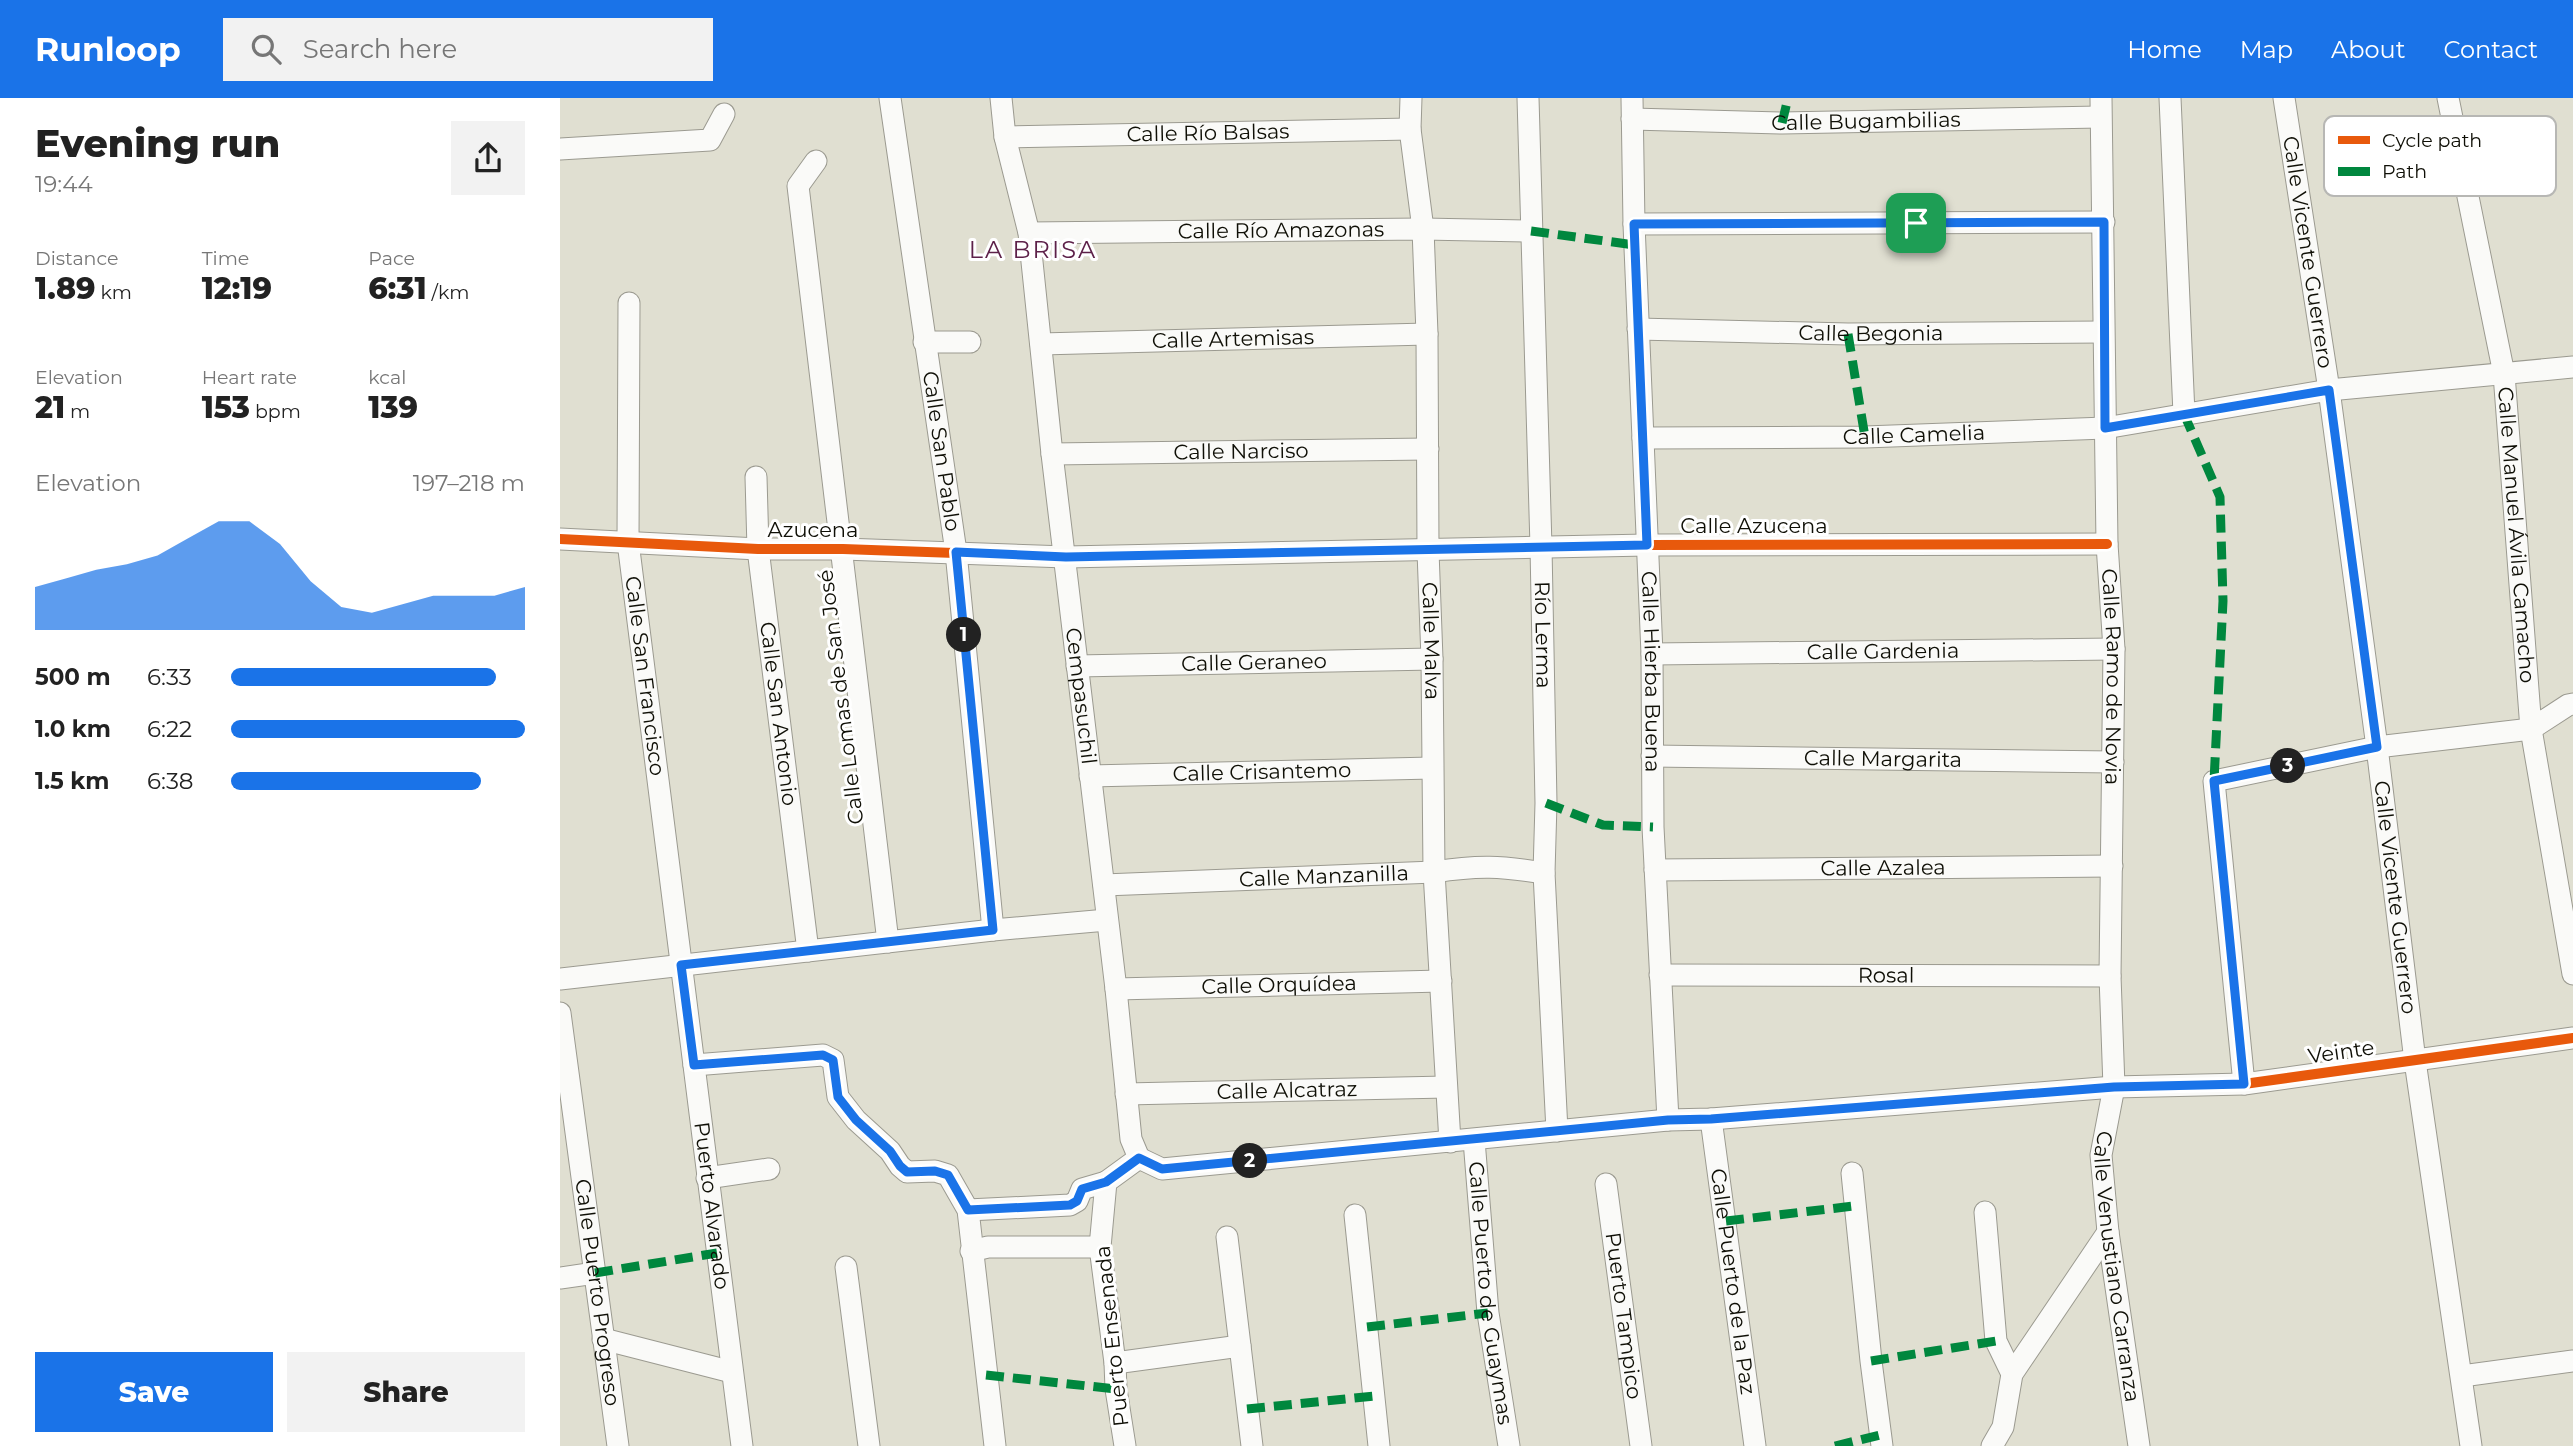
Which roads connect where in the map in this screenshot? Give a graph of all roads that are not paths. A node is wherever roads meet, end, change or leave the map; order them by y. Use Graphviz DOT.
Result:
graph roads {
  1 [pos="890,98"];
  2 [pos="1001,98"];
  3 [pos="1411,98"];
  4 [pos="1528,98"];
  5 [pos="2170,98"];
  6 [pos="2284,98"];
  7 [pos="2448,98"];
  8 [pos="1632,108"];
  9 [pos="2101,108"];
  10 [pos="724,114"];
  11 [pos="2452,116"];
  12 [pos="1410,129"];
  13 [pos="1005,137"];
  14 [pos="560,149"];
  15 [pos="816,161"];
  16 [pos="2468,196"];
  17 [pos="2104,222"];
  18 [pos="1634,224"];
  19 [pos="1423,229"];
  20 [pos="1531,230"];
  21 [pos="1029,233"];
  22 [pos="629,303"];
  23 [pos="1638,329"];
  24 [pos="2103,332"];
  25 [pos="1427,334"];
  26 [pos="924,342"];
  27 [pos="970,342"];
  28 [pos="1041,344"];
  29 [pos="2573,367"];
  30 [pos="2504,374"];
  31 [pos="2329,390"];
  32 [pos="2184,415"];
  33 [pos="2105,428"];
  34 [pos="1643,438"];
  35 [pos="1428,449"];
  36 [pos="1052,454"];
  37 [pos="756,477"];
  38 [pos="560,539"];
  39 [pos="628,542"];
  40 [pos="2107,544"];
  41 [pos="1647,545"];
  42 [pos="1541,547"];
  43 [pos="758,549"];
  44 [pos="843,549"];
  45 [pos="1428,551"];
  46 [pos="956,552"];
  47 [pos="1066,557"];
  48 [pos="2115,649"];
  49 [pos="1652,654"];
  50 [pos="1432,659"];
  51 [pos="1077,666"];
  52 [pos="2573,704"];
  53 [pos="2530,729"];
  54 [pos="2377,747"];
  55 [pos="1652,757"];
  56 [pos="2113,762"];
  57 [pos="1432,768"];
  58 [pos="1090,776"];
  59 [pos="2112,866"];
  60 [pos="1655,870"];
  61 [pos="1434,872"];
  62 [pos="1544,873"];
  63 [pos="1104,886"];
  64 [pos="1107,920"];
  65 [pos="993,930"];
  66 [pos="888,942"];
  67 [pos="808,951"];
  68 [pos="681,965"];
  69 [pos="2573,974"];
  70 [pos="1660,975"];
  71 [pos="2110,976"];
  72 [pos="560,979"];
  73 [pos="1441,981"];
  74 [pos="1116,989"];
  75 [pos="560,1013"];
  76 [pos="2573,1038"];
  77 [pos="2415,1062"];
  78 [pos="694,1065"];
  79 [pos="2244,1084"];
  80 [pos="1446,1087"];
  81 [pos="2114,1087"];
  82 [pos="1126,1094"];
  83 [pos="1711,1119"];
  84 [pos="1668,1120"];
  85 [pos="1557,1131"];
  86 [pos="1474,1140"];
  87 [pos="1450,1142"];
  88 [pos="1139,1158"];
  89 [pos="769,1169"];
  90 [pos="1852,1173"];
  91 [pos="707,1178"];
  92 [pos="1106,1182"];
  93 [pos="1606,1184"];
  94 [pos="968,1210"];
  95 [pos="1985,1212"];
  96 [pos="1355,1215"];
  97 [pos="2108,1232"];
  98 [pos="1227,1237"];
  99 [pos="1100,1247"];
  100 [pos="971,1251"];
  101 [pos="846,1267"];
  102 [pos="595,1273"];
  103 [pos="560,1278"];
  104 [pos="603,1339"];
  105 [pos="1240,1346"];
  106 [pos="2573,1361"];
  107 [pos="1115,1363"];
  108 [pos="732,1372"];
  109 [pos="2012,1374"];
  110 [pos="2462,1376"];
  111 [pos="618,1446"];
  112 [pos="742,1446"];
  113 [pos="869,1446"];
  114 [pos="995,1446"];
  115 [pos="1125,1446"];
  116 [pos="1252,1446"];
  117 [pos="1379,1446"];
  118 [pos="1509,1446"];
  119 [pos="1641,1446"];
  120 [pos="1755,1446"];
  121 [pos="1882,1446"];
  122 [pos="1992,1446"];
  123 [pos="2139,1446"];
  124 [pos="2471,1446"];
  1 -- 26 [label="street, Calle San Pablo"];
  2 -- 13 [label="street, Cempasuchil"];
  3 -- 12 [label="street, Calle Malva"];
  4 -- 20 [label="street, Río Lerma"];
  5 -- 32 [label="street"];
  6 -- 31 [label="street, Calle Vicente Guerrero"];
  7 -- 11 [label="street, Calle Manuel Ávila Camacho"];
  8 -- 9 [label="street, Calle Bugambilias"];
  8 -- 18 [label="street, Calle Hierba Buena"];
  9 -- 17 [label="street, Calle Ramo de Novia"];
  10 -- 14 [label="street"];
  12 -- 13 [label="street, Calle Río Balsas"];
  12 -- 19 [label="street, Calle Malva"];
  13 -- 21 [label="street, Cempasuchil"];
  15 -- 44 [label="street, Calle Lomas de San José"];
  16 -- 30 [label="street, Calle Manuel Ávila Camacho"];
  17 -- 18 [label="street"];
  17 -- 24 [label="street, Calle Ramo de Novia"];
  18 -- 23 [label="street, Calle Hierba Buena"];
  19 -- 20 [label="street, Calle Río Amazonas"];
  19 -- 21 [label="street, Calle Río Amazonas"];
  19 -- 25 [label="street, Calle Malva"];
  20 -- 42 [label="street, Río Lerma"];
  21 -- 28 [label="street, Cempasuchil"];
  22 -- 39 [label="street, Calle San Francisco"];
  23 -- 24 [label="street, Calle Begonia"];
  23 -- 34 [label="street, Calle Hierba Buena"];
  24 -- 33 [label="street, Calle Ramo de Novia"];
  25 -- 28 [label="street, Calle Artemisas"];
  25 -- 35 [label="street, Calle Malva"];
  26 -- 27 [label="street"];
  26 -- 46 [label="street, Calle San Pablo"];
  28 -- 36 [label="street, Cempasuchil"];
  29 -- 30 [label="street, Calle Camelia"];
  30 -- 31 [label="street, Calle Camelia"];
  30 -- 53 [label="street, Calle Manuel Ávila Camacho"];
  31 -- 32 [label="street, Calle Camelia"];
  31 -- 54 [label="street, Calle Vicente Guerrero"];
  32 -- 33 [label="street, Calle Camelia"];
  33 -- 34 [label="street, Calle Camelia"];
  33 -- 40 [label="street, Calle Ramo de Novia"];
  34 -- 41 [label="street, Calle Hierba Buena"];
  35 -- 36 [label="street, Calle Narciso"];
  35 -- 45 [label="street, Calle Malva"];
  36 -- 47 [label="street, Cempasuchil"];
  37 -- 43 [label="street, Calle San Antonio"];
  38 -- 39 [label="street, Azucena"];
  39 -- 43 [label="street, Azucena"];
  39 -- 68 [label="street, Calle San Francisco"];
  40 -- 41 [label="street, Calle Azucena"];
  40 -- 48 [label="street, Calle Ramo de Novia"];
  41 -- 42 [label="street, Calle Azucena"];
  41 -- 49 [label="street, Calle Hierba Buena"];
  42 -- 45 [label="street, Calle Azucena"];
  42 -- 62 [label="street, Río Lerma"];
  43 -- 44 [label="street, Azucena"];
  43 -- 67 [label="street, Calle San Antonio"];
  44 -- 46 [label="street, Azucena"];
  44 -- 66 [label="street, Calle Lomas de San José"];
  45 -- 47 [label="street, Calle Azucena"];
  45 -- 50 [label="street, Calle Malva"];
  46 -- 47 [label="street, Azucena"];
  46 -- 65 [label="street, Calle San Pablo"];
  47 -- 51 [label="street, Cempasuchil"];
  48 -- 49 [label="street, Calle Gardenia"];
  48 -- 56 [label="street, Calle Ramo de Novia"];
  49 -- 55 [label="street, Calle Hierba Buena"];
  50 -- 51 [label="street, Calle Geraneo"];
  50 -- 57 [label="street, Calle Malva"];
  51 -- 58 [label="street, Cempasuchil"];
  52 -- 53 [label="street"];
  53 -- 54 [label="street"];
  53 -- 69 [label="street, Calle Manuel Ávila Camacho"];
  54 -- 77 [label="street, Calle Vicente Guerrero"];
  54 -- 79 [label="street"];
  55 -- 56 [label="street, Calle Margarita"];
  55 -- 60 [label="street, Calle Hierba Buena"];
  56 -- 59 [label="street, Calle Ramo de Novia"];
  57 -- 58 [label="street, Calle Crisantemo"];
  57 -- 61 [label="street, Calle Malva"];
  58 -- 63 [label="street, Cempasuchil"];
  59 -- 60 [label="street, Calle Azalea"];
  59 -- 71 [label="street, Calle Ramo de Novia"];
  60 -- 70 [label="street, Calle Hierba Buena"];
  61 -- 62 [label="street, Calle Manzanilla"];
  61 -- 63 [label="street, Calle Manzanilla"];
  61 -- 73 [label="street, Calle Malva"];
  62 -- 85 [label="street, Río Lerma"];
  63 -- 64 [label="street, Cempasuchil"];
  64 -- 65 [label="street"];
  64 -- 74 [label="street, Cempasuchil"];
  65 -- 66 [label="street"];
  66 -- 67 [label="street"];
  67 -- 68 [label="street"];
  68 -- 72 [label="street"];
  68 -- 78 [label="street, Puerto Alvarado"];
  70 -- 71 [label="street, Rosal"];
  70 -- 84 [label="street, Calle Hierba Buena"];
  71 -- 81 [label="street, Calle Ramo de Novia"];
  73 -- 74 [label="street, Calle Orquídea"];
  73 -- 80 [label="street, Calle Malva"];
  74 -- 82 [label="street, Cempasuchil"];
  75 -- 102 [label="street, Calle Puerto Progreso"];
  76 -- 77 [label="street, Veinte"];
  77 -- 79 [label="street, Veinte"];
  77 -- 110 [label="street, Calle Vicente Guerrero"];
  78 -- 91 [label="street, Puerto Alvarado"];
  78 -- 94 [label="street"];
  79 -- 81 [label="street, Veinte"];
  80 -- 82 [label="street, Calle Alcatraz"];
  80 -- 87 [label="street, Calle Malva"];
  81 -- 83 [label="street, Veinte"];
  81 -- 97 [label="street, Calle Venustiano Carranza"];
  82 -- 88 [label="street, Cempasuchil"];
  83 -- 84 [label="street, Veinte"];
  83 -- 120 [label="street, Calle Puerto de la Paz"];
  84 -- 85 [label="street, Veinte"];
  85 -- 86 [label="street, Veinte"];
  86 -- 87 [label="street, Veinte"];
  86 -- 118 [label="street, Calle Puerto de Guaymas"];
  87 -- 88 [label="street, Veinte"];
  88 -- 92 [label="street"];
  89 -- 91 [label="street"];
  90 -- 121 [label="street"];
  91 -- 108 [label="street, Puerto Alvarado"];
  92 -- 94 [label="street"];
  92 -- 99 [label="street, Puerto Ensenada"];
  93 -- 119 [label="street, Puerto Tampico"];
  94 -- 100 [label="street"];
  95 -- 109 [label="street"];
  96 -- 117 [label="street"];
  97 -- 109 [label="street"];
  97 -- 123 [label="street, Calle Venustiano Carranza"];
  98 -- 105 [label="street"];
  99 -- 100 [label="street"];
  99 -- 107 [label="street, Puerto Ensenada"];
  100 -- 114 [label="street"];
  101 -- 113 [label="street"];
  102 -- 103 [label="street"];
  102 -- 104 [label="street, Calle Puerto Progreso"];
  104 -- 108 [label="street"];
  104 -- 111 [label="street, Calle Puerto Progreso"];
  105 -- 107 [label="street"];
  105 -- 116 [label="street"];
  106 -- 110 [label="street"];
  107 -- 115 [label="street, Puerto Ensenada"];
  108 -- 112 [label="street, Puerto Alvarado"];
  109 -- 122 [label="street"];
  110 -- 124 [label="street, Calle Vicente Guerrero"];
}
